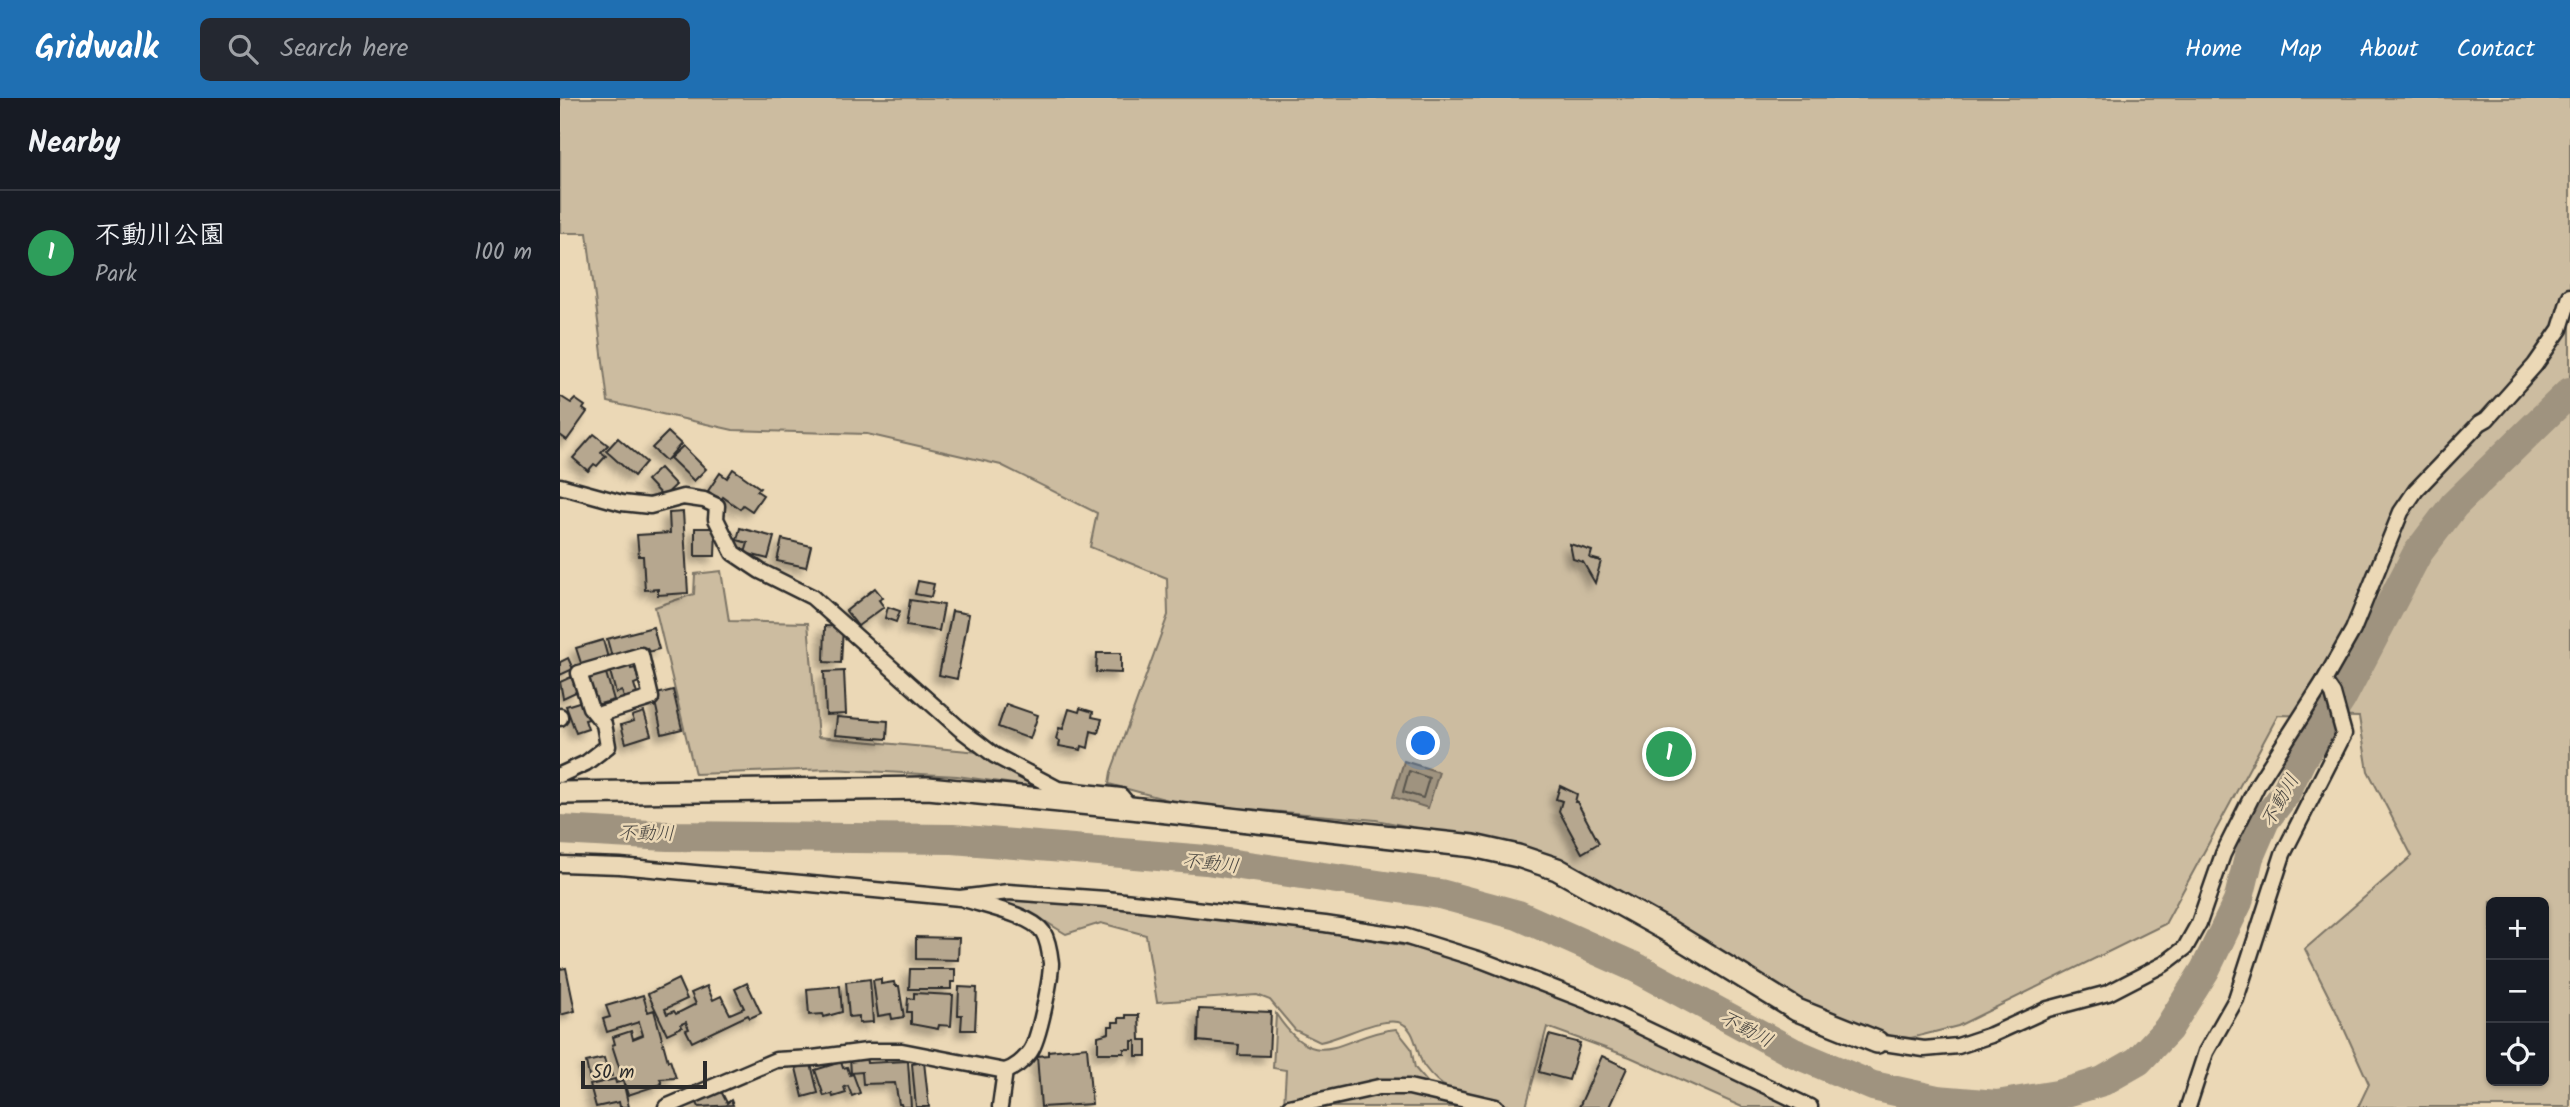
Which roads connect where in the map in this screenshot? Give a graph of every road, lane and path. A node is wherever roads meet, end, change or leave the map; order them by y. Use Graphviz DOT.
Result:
graph roads {
  1 [pos="2570,296"];
  2 [pos="560,486"];
  3 [pos="2324,681"];
  4 [pos="597,715"];
  5 [pos="560,775"];
  6 [pos="560,793"];
  7 [pos="1130,808"];
  8 [pos="560,864"];
  9 [pos="960,898"];
  10 [pos="1877,1042"];
  11 [pos="1005,1072"];
  12 [pos="666,1107"];
  13 [pos="999,1107"];
  14 [pos="1289,1107"];
  15 [pos="1496,1107"];
  16 [pos="1810,1107"];
  17 [pos="2188,1107"];
  1 -- 3 [label="street"];
  2 -- 7 [label="street"];
  3 -- 10 [label="street"];
  3 -- 17 [label="street"];
  4 -- 4 [label="street"];
  4 -- 5 [label="street"];
  6 -- 7 [label="street"];
  7 -- 10 [label="street"];
  8 -- 9 [label="street"];
  9 -- 11 [label="street"];
  9 -- 16 [label="street"];
  11 -- 12 [label="street"];
  11 -- 13 [label="street"];
  14 -- 15 [label="street"];
}
